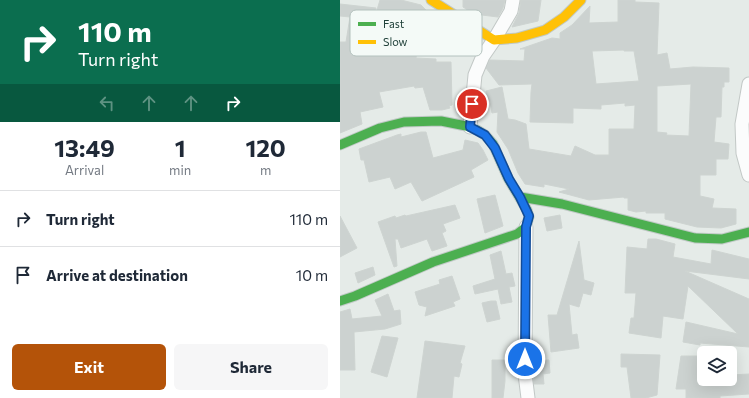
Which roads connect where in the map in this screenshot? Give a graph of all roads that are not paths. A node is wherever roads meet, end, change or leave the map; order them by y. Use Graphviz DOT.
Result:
graph roads {
  1 [pos="431,0"];
  2 [pos="513,0"];
  3 [pos="581,0"];
  4 [pos="447,10"];
  5 [pos="482,32"];
  6 [pos="494,40"];
  7 [pos="749,84"];
  8 [pos="470,127"];
  9 [pos="340,145"];
  10 [pos="749,175"];
  11 [pos="520,197"];
  12 [pos="526,227"];
  13 [pos="749,232"];
  14 [pos="340,301"];
  15 [pos="528,398"];
  1 -- 4 [label="street"];
  2 -- 6 [label="street"];
  3 -- 6 [label="street"];
  5 -- 6 [label="street"];
  6 -- 8 [label="street"];
  7 -- 10 [label="street"];
  8 -- 9 [label="street"];
  8 -- 11 [label="street"];
  11 -- 12 [label="street"];
  11 -- 13 [label="street"];
  12 -- 14 [label="street"];
  12 -- 15 [label="street"];
}
